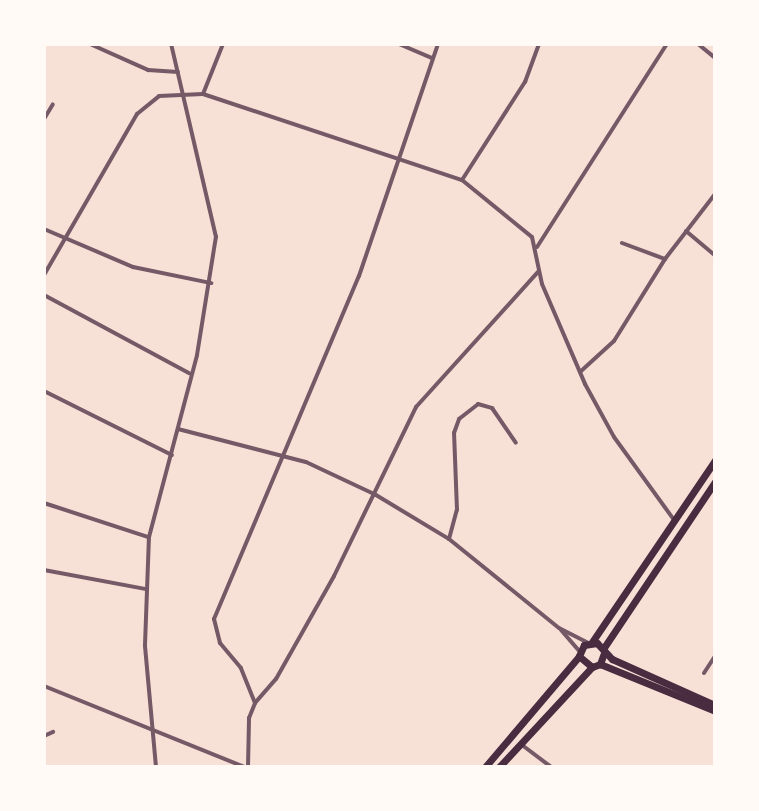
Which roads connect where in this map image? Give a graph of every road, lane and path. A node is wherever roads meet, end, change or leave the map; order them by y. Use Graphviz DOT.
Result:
graph roads {
  1 [pos="90,44"];
  2 [pos="171,44"];
  3 [pos="223,44"];
  4 [pos="399,44"];
  5 [pos="438,44"];
  6 [pos="539,44"];
  7 [pos="667,44"];
  8 [pos="698,44"];
  9 [pos="432,58"];
  10 [pos="715,58"];
  11 [pos="178,72"];
  12 [pos="184,93"];
  13 [pos="203,94"];
  14 [pos="53,104"];
  15 [pos="44,119"];
  16 [pos="395,158"];
  17 [pos="462,180"];
  18 [pos="715,194"];
  19 [pos="44,229"];
  20 [pos="686,231"];
  21 [pos="66,239"];
  22 [pos="622,243"];
  23 [pos="537,247"];
  24 [pos="715,255"];
  25 [pos="665,259"];
  26 [pos="539,271"];
  27 [pos="44,275"];
  28 [pos="211,283"];
  29 [pos="44,295"];
  30 [pos="580,372"];
  31 [pos="189,373"];
  32 [pos="44,391"];
  33 [pos="177,429"];
  34 [pos="516,443"];
  35 [pos="172,455"];
  36 [pos="281,455"];
  37 [pos="715,460"];
  38 [pos="715,482"];
  39 [pos="376,495"];
  40 [pos="44,503"];
  41 [pos="674,520"];
  42 [pos="149,537"];
  43 [pos="449,539"];
  44 [pos="44,570"];
  45 [pos="146,589"];
  46 [pos="559,628"];
  47 [pos="590,642"];
  48 [pos="603,651"];
  49 [pos="580,654"];
  50 [pos="715,656"];
  51 [pos="596,666"];
  52 [pos="704,673"];
  53 [pos="44,686"];
  54 [pos="255,703"];
  55 [pos="715,705"];
  56 [pos="715,711"];
  57 [pos="53,732"];
  58 [pos="155,733"];
  59 [pos="44,736"];
  60 [pos="520,744"];
  61 [pos="156,767"];
  62 [pos="246,767"];
  63 [pos="485,767"];
  64 [pos="499,767"];
  65 [pos="551,767"];
  1 -- 11 [label="street"];
  2 -- 11 [label="street"];
  3 -- 13 [label="street"];
  4 -- 9 [label="street"];
  5 -- 9 [label="street"];
  6 -- 17 [label="street"];
  7 -- 23 [label="street"];
  8 -- 10 [label="street"];
  9 -- 16 [label="street"];
  11 -- 12 [label="street"];
  12 -- 13 [label="street"];
  12 -- 21 [label="street"];
  12 -- 28 [label="street"];
  13 -- 16 [label="street"];
  14 -- 15 [label="street"];
  16 -- 17 [label="street"];
  16 -- 36 [label="street"];
  17 -- 23 [label="street"];
  18 -- 20 [label="street"];
  19 -- 21 [label="street"];
  20 -- 24 [label="street"];
  20 -- 25 [label="street"];
  21 -- 27 [label="street"];
  21 -- 28 [label="street"];
  22 -- 25 [label="street"];
  23 -- 26 [label="street"];
  25 -- 30 [label="street"];
  26 -- 30 [label="street"];
  26 -- 39 [label="street"];
  28 -- 31 [label="street"];
  29 -- 31 [label="street"];
  30 -- 41 [label="street"];
  31 -- 33 [label="street"];
  32 -- 35 [label="street"];
  33 -- 35 [label="street"];
  33 -- 36 [label="street"];
  34 -- 43 [label="street"];
  35 -- 42 [label="street"];
  36 -- 39 [label="street"];
  36 -- 54 [label="street"];
  37 -- 41 [label="main road"];
  38 -- 48 [label="main road"];
  39 -- 43 [label="street"];
  39 -- 54 [label="street"];
  40 -- 42 [label="street"];
  41 -- 47 [label="main road"];
  42 -- 45 [label="street"];
  43 -- 46 [label="street"];
  44 -- 45 [label="street"];
  45 -- 58 [label="street"];
  46 -- 47 [label="street"];
  46 -- 49 [label="street"];
  47 -- 48 [label="main road"];
  47 -- 49 [label="main road"];
  48 -- 51 [label="main road"];
  48 -- 55 [label="main road"];
  49 -- 51 [label="main road"];
  49 -- 63 [label="main road"];
  50 -- 52 [label="street"];
  51 -- 56 [label="main road"];
  51 -- 60 [label="main road"];
  53 -- 58 [label="street"];
  54 -- 62 [label="street"];
  57 -- 59 [label="street"];
  58 -- 61 [label="street"];
  58 -- 62 [label="street"];
  60 -- 64 [label="main road"];
  60 -- 65 [label="street"];
}
